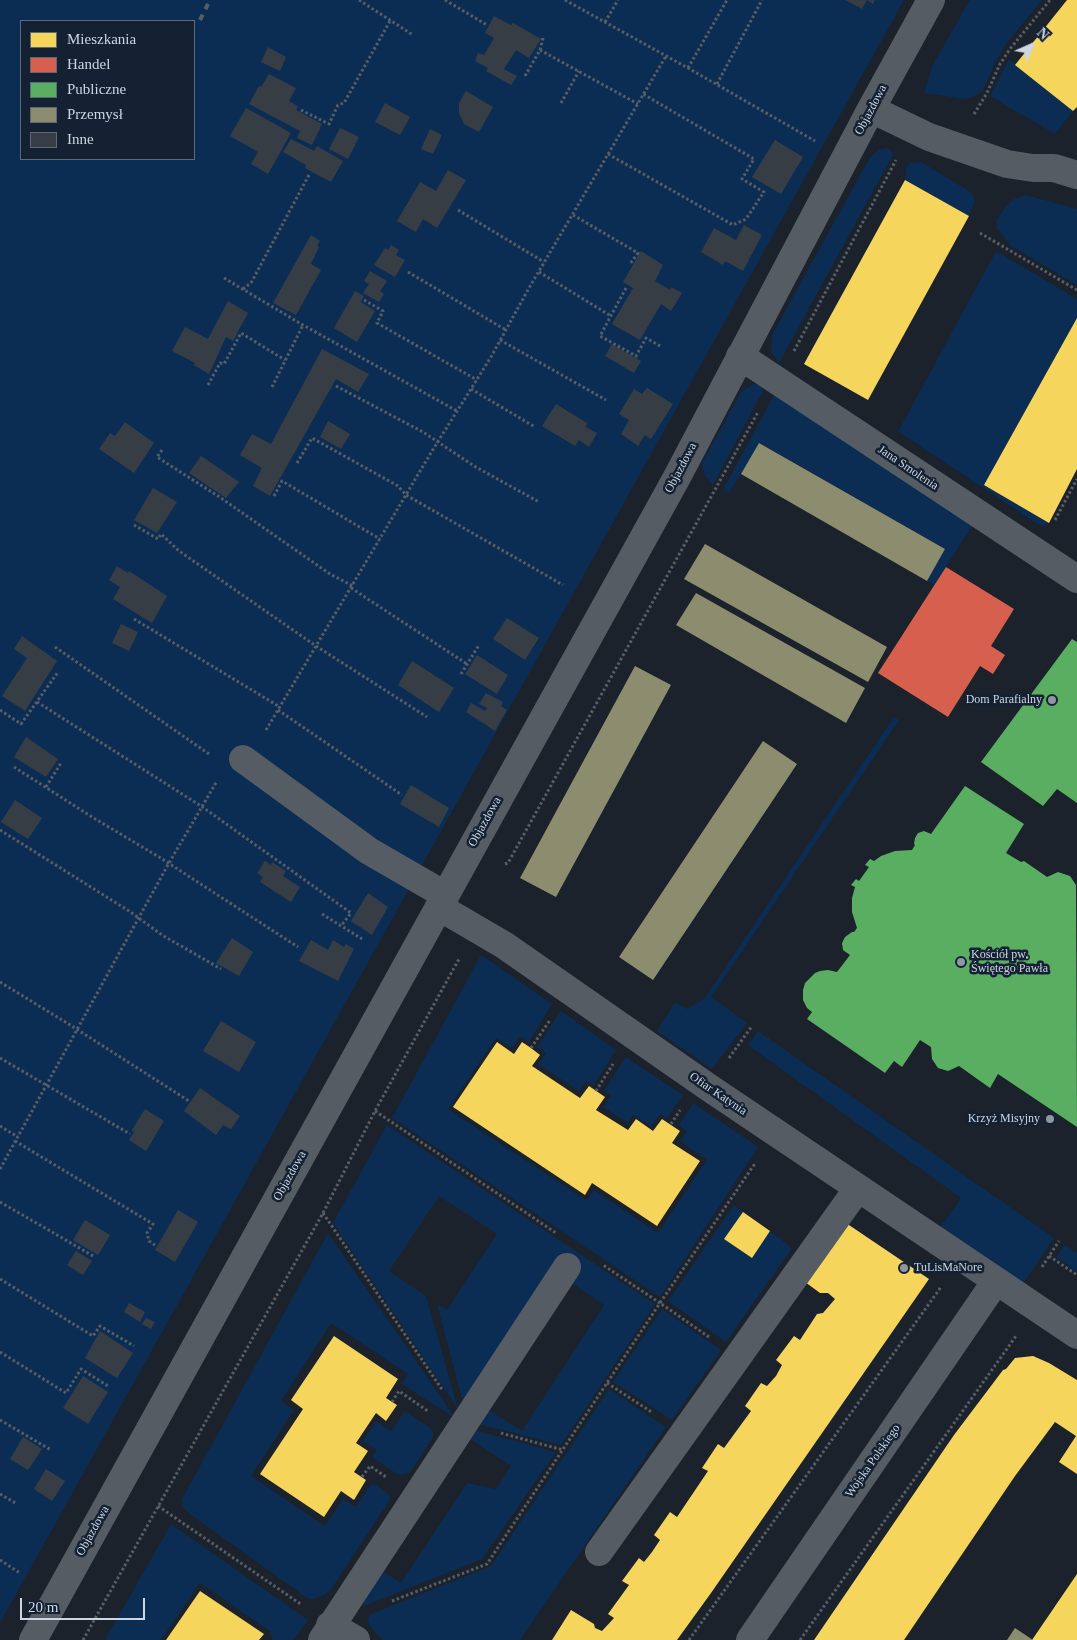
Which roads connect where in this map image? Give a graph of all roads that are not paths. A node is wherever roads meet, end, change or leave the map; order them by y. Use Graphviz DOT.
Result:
graph roads {
  1 [pos="931,0"];
  2 [pos="871,109"];
  3 [pos="1077,174"];
  4 [pos="740,356"];
  5 [pos="1077,579"];
  6 [pos="234,766"];
  7 [pos="442,901"];
  8 [pos="858,1188"];
  9 [pos="567,1267"];
  10 [pos="996,1282"];
  11 [pos="1077,1335"];
  12 [pos="599,1552"];
  13 [pos="326,1632"];
  14 [pos="33,1640"];
  15 [pos="356,1640"];
  16 [pos="750,1640"];
  1 -- 2 [label="street, Objazdowa"];
  2 -- 3 [label="street"];
  2 -- 4 [label="street, Objazdowa"];
  4 -- 5 [label="street, Jana Smolenia"];
  4 -- 7 [label="street, Objazdowa"];
  6 -- 7 [label="street, Ofiar Katynia"];
  7 -- 8 [label="street, Ofiar Katynia"];
  7 -- 14 [label="street, Objazdowa"];
  8 -- 10 [label="street, Ofiar Katynia"];
  8 -- 12 [label="street"];
  9 -- 13 [label="street"];
  10 -- 11 [label="street, Ofiar Katynia"];
  10 -- 16 [label="street, Wojska Polskiego"];
  13 -- 15 [label="street"];
}
